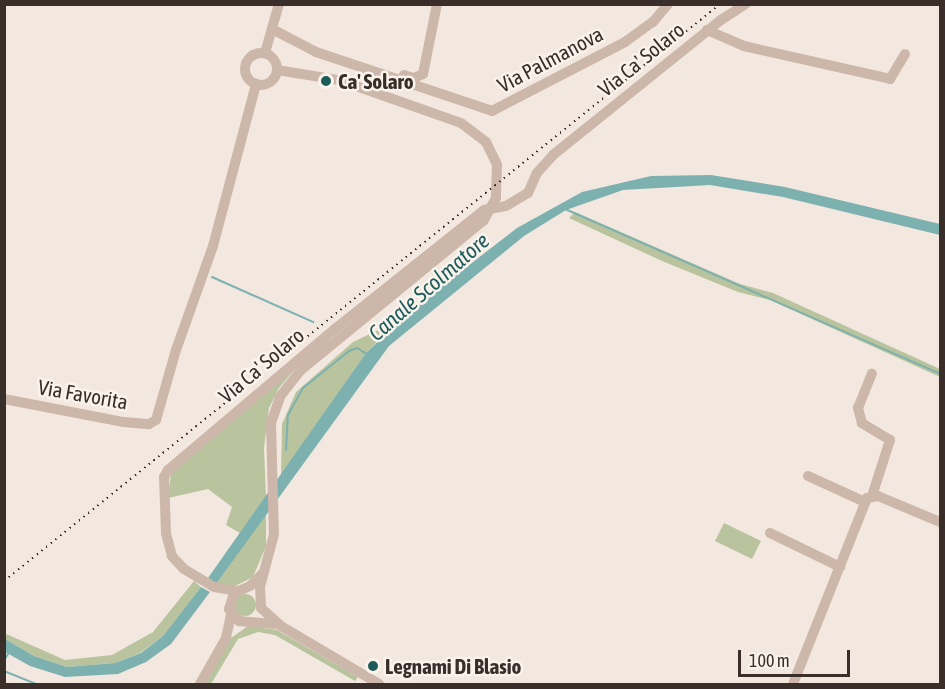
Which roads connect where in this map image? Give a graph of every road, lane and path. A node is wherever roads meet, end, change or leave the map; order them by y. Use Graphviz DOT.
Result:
graph roads {
  1 [pos="279,4"];
  2 [pos="437,4"];
  3 [pos="668,4"];
  4 [pos="746,4"];
  5 [pos="272,29"];
  6 [pos="707,30"];
  7 [pos="296,40"];
  8 [pos="265,53"];
  9 [pos="904,54"];
  10 [pos="277,70"];
  11 [pos="256,84"];
  12 [pos="872,374"];
  13 [pos="4,399"];
  14 [pos="808,476"];
  15 [pos="868,499"];
  16 [pos="940,522"];
  17 [pos="770,533"];
  18 [pos="840,567"];
  19 [pos="265,571"];
  20 [pos="214,587"];
  21 [pos="241,590"];
  22 [pos="260,602"];
  23 [pos="230,611"];
  24 [pos="248,621"];
  25 [pos="281,626"];
  26 [pos="226,638"];
  27 [pos="200,684"];
  28 [pos="379,684"];
  29 [pos="793,684"];
  1 -- 5 [label="street"];
  2 -- 7 [label="street"];
  3 -- 7 [label="street, Via Palmanova"];
  4 -- 6 [label="street, Via Ca' Solaro"];
  5 -- 7 [label="street, Via Palmanova"];
  5 -- 8 [label="street"];
  6 -- 9 [label="street"];
  6 -- 20 [label="street, Via Ca' Solaro, bridge"];
  8 -- 10 [label="street"];
  8 -- 11 [label="street"];
  10 -- 11 [label="street"];
  10 -- 19 [label="street, Via Ca' Solaro"];
  11 -- 13 [label="street, Via Favorita"];
  12 -- 15 [label="street"];
  14 -- 15 [label="street"];
  15 -- 16 [label="street"];
  15 -- 18 [label="street"];
  17 -- 18 [label="street"];
  18 -- 29 [label="street"];
  19 -- 21 [label="street"];
  19 -- 22 [label="street, Via Ca' Solaro"];
  20 -- 21 [label="street, Via Ca' Solaro"];
  20 -- 23 [label="street, Via Ca' Solaro"];
  21 -- 22 [label="street, Via Ca' Solaro"];
  21 -- 23 [label="street"];
  22 -- 24 [label="street, Via Ca' Solaro"];
  22 -- 25 [label="street, Via Ca' Solaro"];
  23 -- 24 [label="street, Via Ca' Solaro"];
  23 -- 26 [label="street"];
  24 -- 25 [label="street, Via Ca' Solaro"];
  24 -- 26 [label="street"];
  25 -- 28 [label="street, Via Ca' Solaro"];
  26 -- 27 [label="street"];
}
